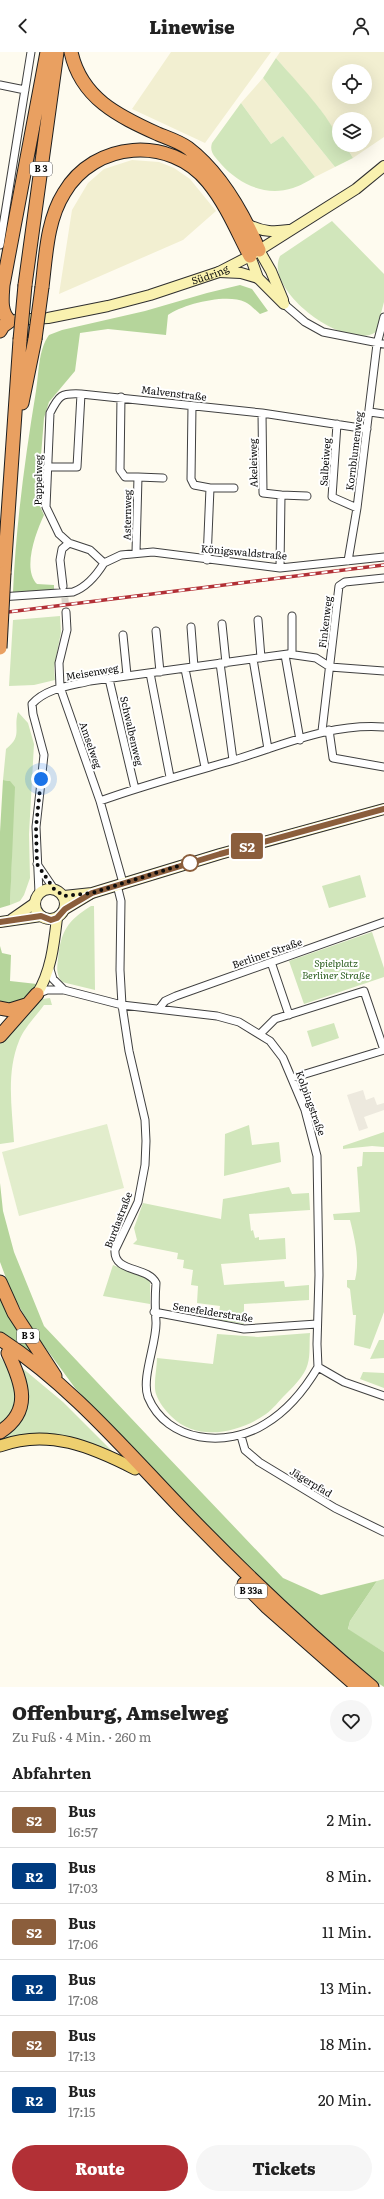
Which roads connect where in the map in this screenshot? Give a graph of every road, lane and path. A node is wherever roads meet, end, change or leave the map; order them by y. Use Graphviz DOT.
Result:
graph roads {
  1 [pos="31,52"];
  2 [pos="47,52"];
  3 [pos="57,52"];
  4 [pos="71,52"];
  5 [pos="0,85"];
  6 [pos="25,90"];
  7 [pos="384,166"];
  8 [pos="249,225"];
  9 [pos="293,229"];
  10 [pos="0,240"];
  11 [pos="254,253"];
  12 [pos="219,272"];
  13 [pos="258,278"];
  14 [pos="1,288"];
  15 [pos="284,304"];
  16 [pos="384,317"];
  17 [pos="5,321"];
  18 [pos="0,332"];
  19 [pos="380,344"];
  20 [pos="81,394"];
  21 [pos="121,397"];
  22 [pos="192,406"];
  23 [pos="370,412"];
  24 [pos="262,413"];
  25 [pos="384,414"];
  26 [pos="337,424"];
  27 [pos="367,429"];
  28 [pos="10,466"];
  29 [pos="47,467"];
  30 [pos="138,477"];
  31 [pos="163,478"];
  32 [pos="210,488"];
  33 [pos="234,488"];
  34 [pos="281,495"];
  35 [pos="307,496"];
  36 [pos="357,508"];
  37 [pos="69,543"];
  38 [pos="136,552"];
  39 [pos="384,557"];
  40 [pos="207,560"];
  41 [pos="348,561"];
  42 [pos="104,563"];
  43 [pos="280,568"];
  44 [pos="384,578"];
  45 [pos="64,586"];
  46 [pos="0,597"];
  47 [pos="66,612"];
  48 [pos="292,616"];
  49 [pos="258,620"];
  50 [pos="222,624"];
  51 [pos="191,627"];
  52 [pos="156,631"];
  53 [pos="123,635"];
  54 [pos="0,648"];
  55 [pos="289,654"];
  56 [pos="257,658"];
  57 [pos="223,663"];
  58 [pos="330,666"];
  59 [pos="194,667"];
  60 [pos="185,669"];
  61 [pos="384,671"];
  62 [pos="160,672"];
  63 [pos="150,673"];
  64 [pos="127,675"];
  65 [pos="109,679"];
  66 [pos="60,688"];
  67 [pos="384,727"];
  68 [pos="325,730"];
  69 [pos="300,740"];
  70 [pos="268,748"];
  71 [pos="233,760"];
  72 [pos="205,767"];
  73 [pos="384,767"];
  74 [pos="170,777"];
  75 [pos="135,789"];
  76 [pos="100,801"];
  77 [pos="384,809"];
  78 [pos="37,864"];
  79 [pos="120,884"];
  80 [pos="54,889"];
  81 [pos="40,893"];
  82 [pos="92,893"];
  83 [pos="64,896"];
  84 [pos="35,903"];
  85 [pos="65,909"];
  86 [pos="43,917"];
  87 [pos="57,918"];
  88 [pos="12,920"];
  89 [pos="0,922"];
  90 [pos="384,922"];
  91 [pos="52,945"];
  92 [pos="271,962"];
  93 [pos="49,966"];
  94 [pos="64,990"];
  95 [pos="37,994"];
  96 [pos="26,1005"];
  97 [pos="122,1005"];
  98 [pos="0,1008"];
  99 [pos="159,1009"];
  100 [pos="289,1015"];
  101 [pos="260,1034"];
  102 [pos="0,1036"];
  103 [pos="292,1078"];
  104 [pos="0,1282"];
  105 [pos="154,1312"];
  106 [pos="317,1324"];
  107 [pos="0,1339"];
  108 [pos="4,1351"];
  109 [pos="318,1367"];
  110 [pos="63,1388"];
  111 [pos="384,1396"];
  112 [pos="0,1432"];
  113 [pos="241,1436"];
  114 [pos="0,1446"];
  115 [pos="135,1469"];
  116 [pos="384,1532"];
  117 [pos="350,1683"];
  118 [pos="358,1687"];
  119 [pos="372,1687"];
  1 -- 6 [label="street"];
  2 -- 14 [label="highway"];
  3 -- 28 [label="highway, B 3, bridge"];
  4 -- 8 [label="highway"];
  5 -- 6 [label="street"];
  6 -- 10 [label="street"];
  7 -- 9 [label="main road, Südring"];
  8 -- 9 [label="main road"];
  8 -- 11 [label="highway"];
  9 -- 11 [label="main road, Südring"];
  11 -- 12 [label="main road, Südring"];
  11 -- 13 [label="main road"];
  11 -- 15 [label="main road"];
  11 -- 28 [label="highway, bridge"];
  12 -- 13 [label="main road"];
  12 -- 17 [label="main road, Südring"];
  13 -- 15 [label="main road"];
  14 -- 17 [label="highway"];
  15 -- 19 [label="street"];
  16 -- 19 [label="street, Kornblumenweg"];
  17 -- 18 [label="highway"];
  19 -- 23 [label="street, Kornblumenweg"];
  20 -- 21 [label="street, Malvenstraße"];
  20 -- 29 [label="street, Pappelweg"];
  20 -- 29 [label="street"];
  21 -- 22 [label="street, Malvenstraße"];
  21 -- 30 [label="street, Asternweg"];
  22 -- 24 [label="street, Malvenstraße"];
  22 -- 32 [label="street"];
  23 -- 25 [label="street"];
  23 -- 27 [label="street, Kornblumenweg"];
  24 -- 26 [label="street, Malvenstraße"];
  24 -- 34 [label="street, Akeleiweg"];
  26 -- 27 [label="street, Malvenstraße"];
  26 -- 36 [label="street, Salbeiweg"];
  27 -- 36 [label="street, Kornblumenweg"];
  28 -- 54 [label="highway, B 3, bridge"];
  29 -- 37 [label="street, Pappelweg"];
  30 -- 31 [label="street"];
  30 -- 38 [label="street, Asternweg"];
  32 -- 33 [label="street"];
  32 -- 40 [label="street"];
  34 -- 35 [label="street"];
  34 -- 43 [label="street"];
  36 -- 41 [label="street, Kornblumenweg"];
  37 -- 42 [label="street"];
  37 -- 45 [label="street"];
  38 -- 40 [label="street, Königswaldstraße"];
  38 -- 42 [label="street, Königswaldstraße"];
  39 -- 41 [label="street, Königswaldstraße"];
  40 -- 43 [label="street, Königswaldstraße"];
  41 -- 43 [label="street, Königswaldstraße"];
  42 -- 46 [label="street"];
  44 -- 58 [label="street, Finkenweg"];
  47 -- 66 [label="street, Amselweg"];
  48 -- 55 [label="street"];
  49 -- 56 [label="street"];
  50 -- 57 [label="street"];
  51 -- 59 [label="street"];
  52 -- 62 [label="street"];
  53 -- 64 [label="street, Meisenweg"];
  55 -- 56 [label="street, Meisenweg"];
  55 -- 58 [label="street, Meisenweg"];
  55 -- 69 [label="street"];
  56 -- 57 [label="street, Meisenweg"];
  56 -- 70 [label="street"];
  57 -- 59 [label="street, Meisenweg"];
  57 -- 71 [label="street"];
  58 -- 61 [label="street"];
  58 -- 68 [label="street, Finkenweg"];
  59 -- 60 [label="street, Meisenweg"];
  60 -- 62 [label="street, Meisenweg"];
  60 -- 72 [label="street"];
  62 -- 63 [label="street, Meisenweg"];
  63 -- 64 [label="street, Meisenweg"];
  63 -- 74 [label="street"];
  64 -- 65 [label="street, Meisenweg"];
  65 -- 66 [label="street, Meisenweg"];
  65 -- 75 [label="street, Schwalbenweg"];
  66 -- 76 [label="street, Amselweg"];
  66 -- 78 [label="street, Meisenweg"];
  67 -- 68 [label="street"];
  68 -- 69 [label="street"];
  68 -- 73 [label="street, Finkenweg"];
  69 -- 70 [label="street"];
  70 -- 71 [label="street"];
  71 -- 72 [label="street"];
  72 -- 74 [label="street"];
  74 -- 75 [label="street"];
  75 -- 76 [label="street"];
  76 -- 79 [label="street, Amselweg"];
  77 -- 79 [label="main road"];
  78 -- 80 [label="street"];
  78 -- 81 [label="street"];
  79 -- 82 [label="main road"];
  79 -- 97 [label="street, Burdastraße"];
  80 -- 81 [label="main road"];
  80 -- 83 [label="main road"];
  81 -- 84 [label="main road"];
  82 -- 83 [label="main road"];
  82 -- 85 [label="main road"];
  83 -- 85 [label="main road"];
  84 -- 86 [label="main road"];
  84 -- 88 [label="main road"];
  85 -- 87 [label="main road"];
  86 -- 87 [label="main road"];
  86 -- 88 [label="main road"];
  86 -- 91 [label="main road"];
  87 -- 91 [label="main road"];
  88 -- 89 [label="main road"];
  90 -- 92 [label="street, Berliner Straße"];
  91 -- 93 [label="main road"];
  92 -- 99 [label="street, Berliner Straße"];
  92 -- 100 [label="street"];
  93 -- 94 [label="street"];
  93 -- 95 [label="main road"];
  94 -- 95 [label="street, Kolpingstraße"];
  94 -- 97 [label="street, Kolpingstraße"];
  95 -- 96 [label="highway"];
  96 -- 98 [label="highway"];
  96 -- 102 [label="highway"];
  97 -- 99 [label="street, Kolpingstraße"];
  97 -- 105 [label="street, Burdastraße"];
  99 -- 101 [label="street, Kolpingstraße"];
  100 -- 101 [label="street"];
  100 -- 103 [label="street"];
  101 -- 103 [label="street, Kolpingstraße"];
  103 -- 106 [label="street, Kolpingstraße"];
  104 -- 110 [label="highway, B 3"];
  105 -- 106 [label="street, Senefelderstraße"];
  105 -- 113 [label="street, Burdastraße"];
  106 -- 109 [label="street, Kolpingstraße"];
  107 -- 110 [label="highway, B 33a"];
  108 -- 112 [label="highway, B 3"];
  108 -- 115 [label="highway, B 33a"];
  109 -- 111 [label="street"];
  109 -- 113 [label="street, Burdastraße"];
  110 -- 119 [label="highway, B 33a"];
  113 -- 116 [label="street, Jägerpfad"];
  114 -- 115 [label="main road, B 33a"];
  115 -- 117 [label="highway, B 33a"];
  117 -- 118 [label="highway, B 33a"];
}
